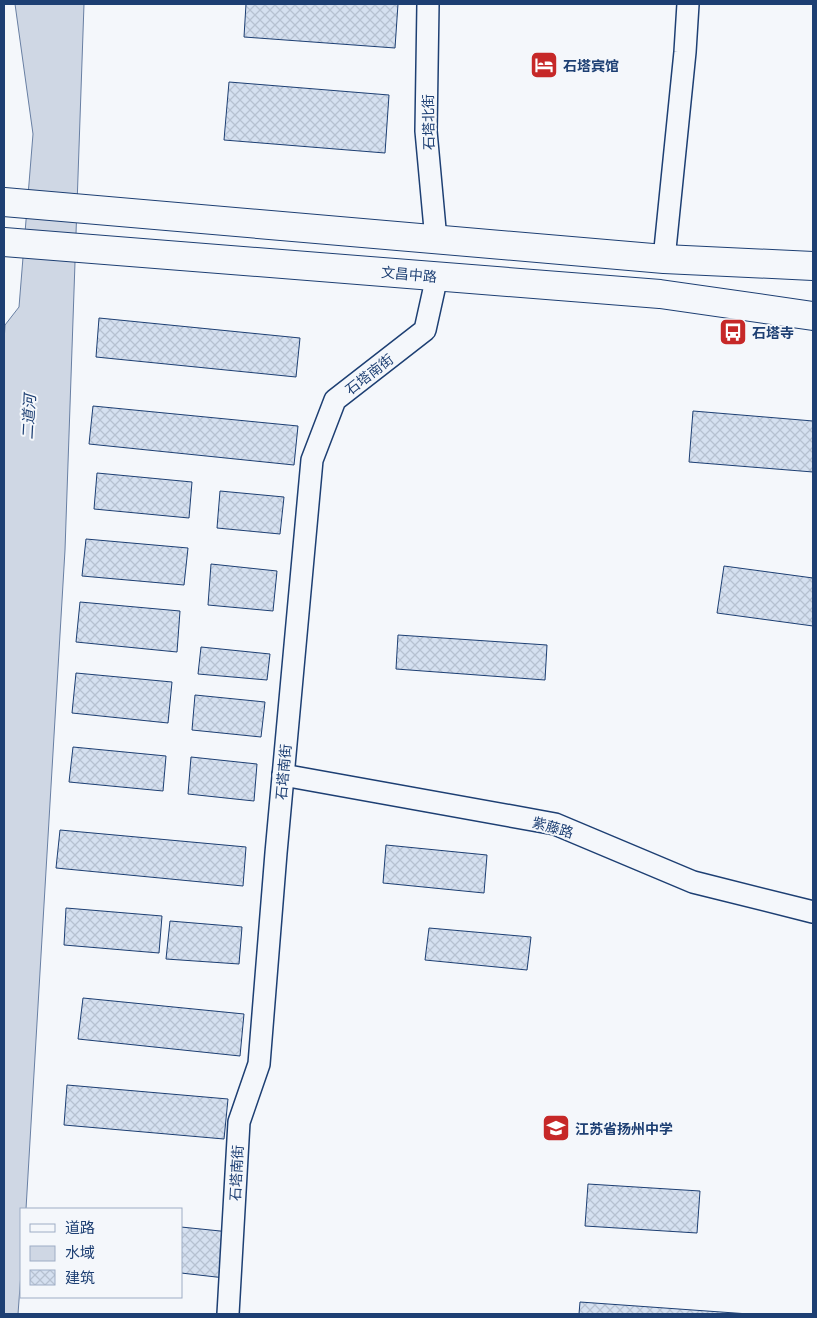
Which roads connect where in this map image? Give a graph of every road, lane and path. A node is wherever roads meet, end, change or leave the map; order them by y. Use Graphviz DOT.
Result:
graph roads {
  1 [pos="428,4"];
  2 [pos="688,4"];
  3 [pos="6,202"];
  4 [pos="436,240"];
  5 [pos="4,242"];
  6 [pos="664,259"];
  7 [pos="813,266"];
  8 [pos="437,276"];
  9 [pos="813,316"];
  10 [pos="283,774"];
  11 [pos="813,912"];
  12 [pos="228,1314"];
  1 -- 4 [label="street, 石塔北街"];
  2 -- 6 [label="street"];
  3 -- 4 [label="main road"];
  4 -- 6 [label="main road"];
  5 -- 8 [label="main road, 文昌中路"];
  6 -- 7 [label="main road"];
  8 -- 9 [label="main road, 文昌中路"];
  8 -- 10 [label="street, 石塔南街"];
  10 -- 11 [label="street, 紫藤路"];
  10 -- 12 [label="street, 石塔南街"];
}
